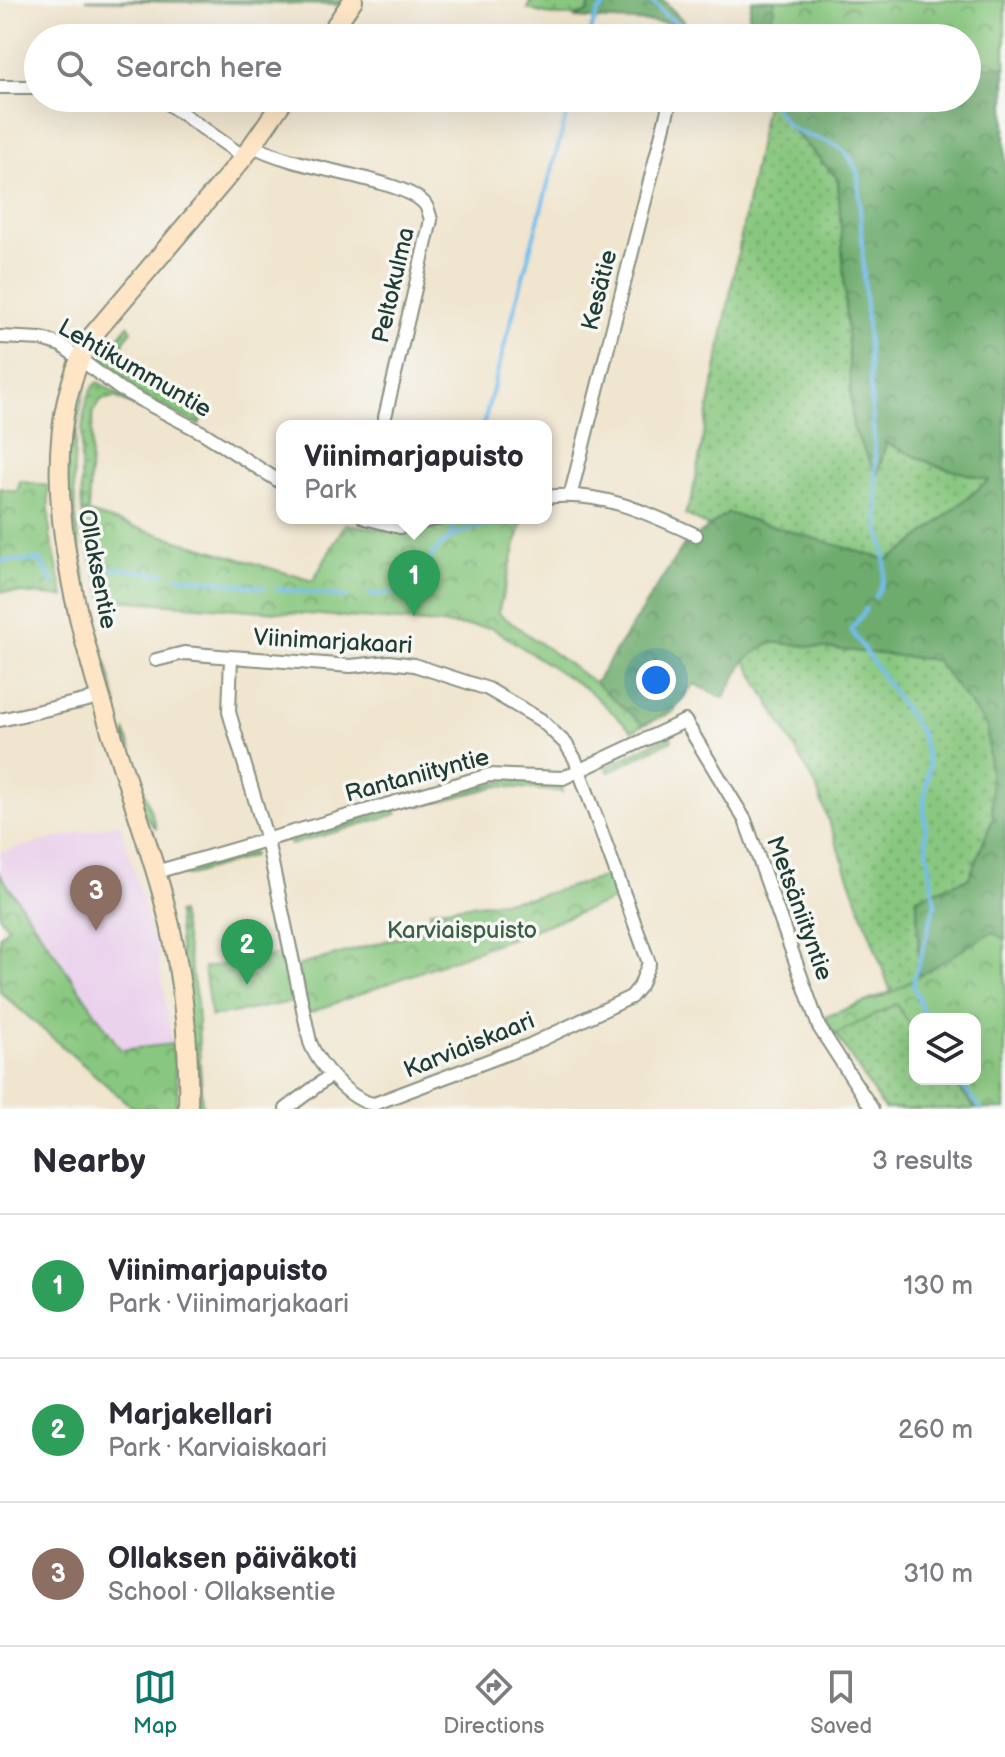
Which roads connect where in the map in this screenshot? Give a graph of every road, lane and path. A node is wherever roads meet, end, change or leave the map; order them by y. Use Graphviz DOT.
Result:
graph roads {
  1 [pos="353,0"];
  2 [pos="337,24"];
  3 [pos="0,87"];
  4 [pos="24,87"];
  5 [pos="183,112"];
  6 [pos="275,112"];
  7 [pos="667,112"];
  8 [pos="248,151"];
  9 [pos="0,337"];
  10 [pos="79,358"];
  11 [pos="385,417"];
  12 [pos="276,479"];
  13 [pos="571,493"];
  14 [pos="552,496"];
  15 [pos="388,524"];
  16 [pos="413,524"];
  17 [pos="696,535"];
  18 [pos="231,657"];
  19 [pos="156,660"];
  20 [pos="101,697"];
  21 [pos="0,720"];
  22 [pos="685,721"];
  23 [pos="581,772"];
  24 [pos="267,840"];
  25 [pos="156,872"];
  26 [pos="331,1075"];
  27 [pos="188,1109"];
  28 [pos="286,1109"];
  29 [pos="872,1109"];
  1 -- 2 [label="street"];
  3 -- 4 [label="street"];
  5 -- 8 [label="street, Peltokulma"];
  6 -- 8 [label="street, Ollaksentie"];
  7 -- 13 [label="street, Kesätie"];
  8 -- 10 [label="street, Ollaksentie"];
  8 -- 11 [label="street, Peltokulma"];
  9 -- 10 [label="street, Lehtikummuntie"];
  10 -- 12 [label="street, Lehtikummuntie"];
  10 -- 20 [label="street, Ollaksentie"];
  13 -- 14 [label="street"];
  13 -- 17 [label="street"];
  15 -- 16 [label="street"];
  18 -- 19 [label="street"];
  18 -- 23 [label="street, Viinimarjakaari"];
  18 -- 24 [label="street, Viinimarjakaari"];
  20 -- 21 [label="street"];
  20 -- 25 [label="street, Ollaksentie"];
  22 -- 23 [label="street, Rantaniityntie"];
  22 -- 29 [label="street, Metsäniityntie"];
  23 -- 24 [label="street, Rantaniityntie"];
  23 -- 26 [label="street, Karviaiskaari"];
  24 -- 25 [label="street, Rantaniityntie"];
  24 -- 26 [label="street, Karviaiskaari"];
  25 -- 27 [label="street, Ollaksentie"];
  26 -- 28 [label="street"];
}
